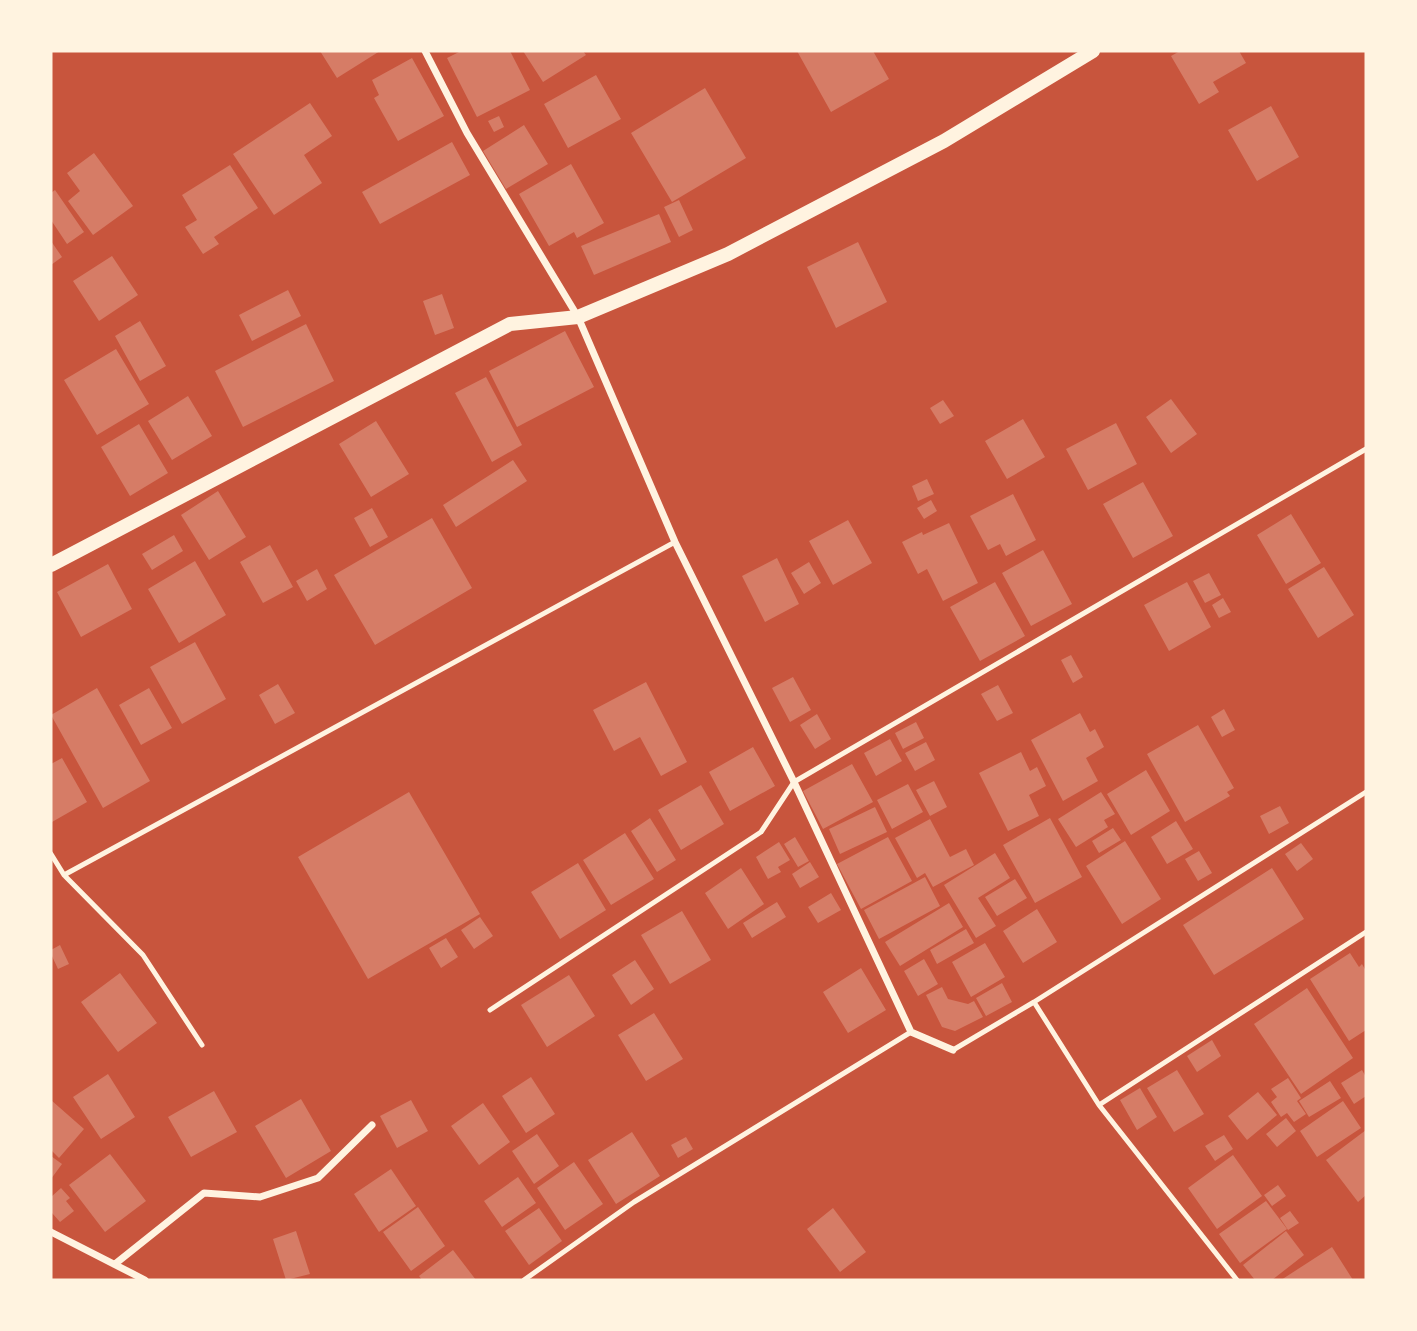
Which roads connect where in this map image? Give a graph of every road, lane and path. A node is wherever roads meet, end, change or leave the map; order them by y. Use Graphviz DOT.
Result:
graph roads {
  1 [pos="425,51"];
  2 [pos="1093,51"];
  3 [pos="578,317"];
  4 [pos="1366,449"];
  5 [pos="675,542"];
  6 [pos="51,565"];
  7 [pos="794,782"];
  8 [pos="1366,792"];
  9 [pos="51,854"];
  10 [pos="64,875"];
  11 [pos="1366,932"];
  12 [pos="1034,1002"];
  13 [pos="490,1010"];
  14 [pos="911,1032"];
  15 [pos="202,1045"];
  16 [pos="953,1050"];
  17 [pos="1099,1105"];
  18 [pos="372,1125"];
  19 [pos="51,1232"];
  20 [pos="115,1264"];
  21 [pos="145,1280"];
  22 [pos="524,1280"];
  23 [pos="1237,1280"];
  1 -- 3 [label="street"];
  2 -- 3 [label="main road"];
  3 -- 5 [label="street"];
  3 -- 6 [label="main road"];
  4 -- 7 [label="lane"];
  5 -- 7 [label="street"];
  5 -- 10 [label="lane"];
  7 -- 13 [label="lane"];
  7 -- 14 [label="street"];
  8 -- 12 [label="lane"];
  9 -- 10 [label="lane"];
  10 -- 15 [label="lane"];
  11 -- 17 [label="lane"];
  12 -- 16 [label="lane"];
  12 -- 17 [label="lane"];
  14 -- 16 [label="street"];
  14 -- 22 [label="lane"];
  17 -- 23 [label="lane"];
  18 -- 20 [label="street"];
  19 -- 20 [label="street"];
  20 -- 21 [label="street"];
}
